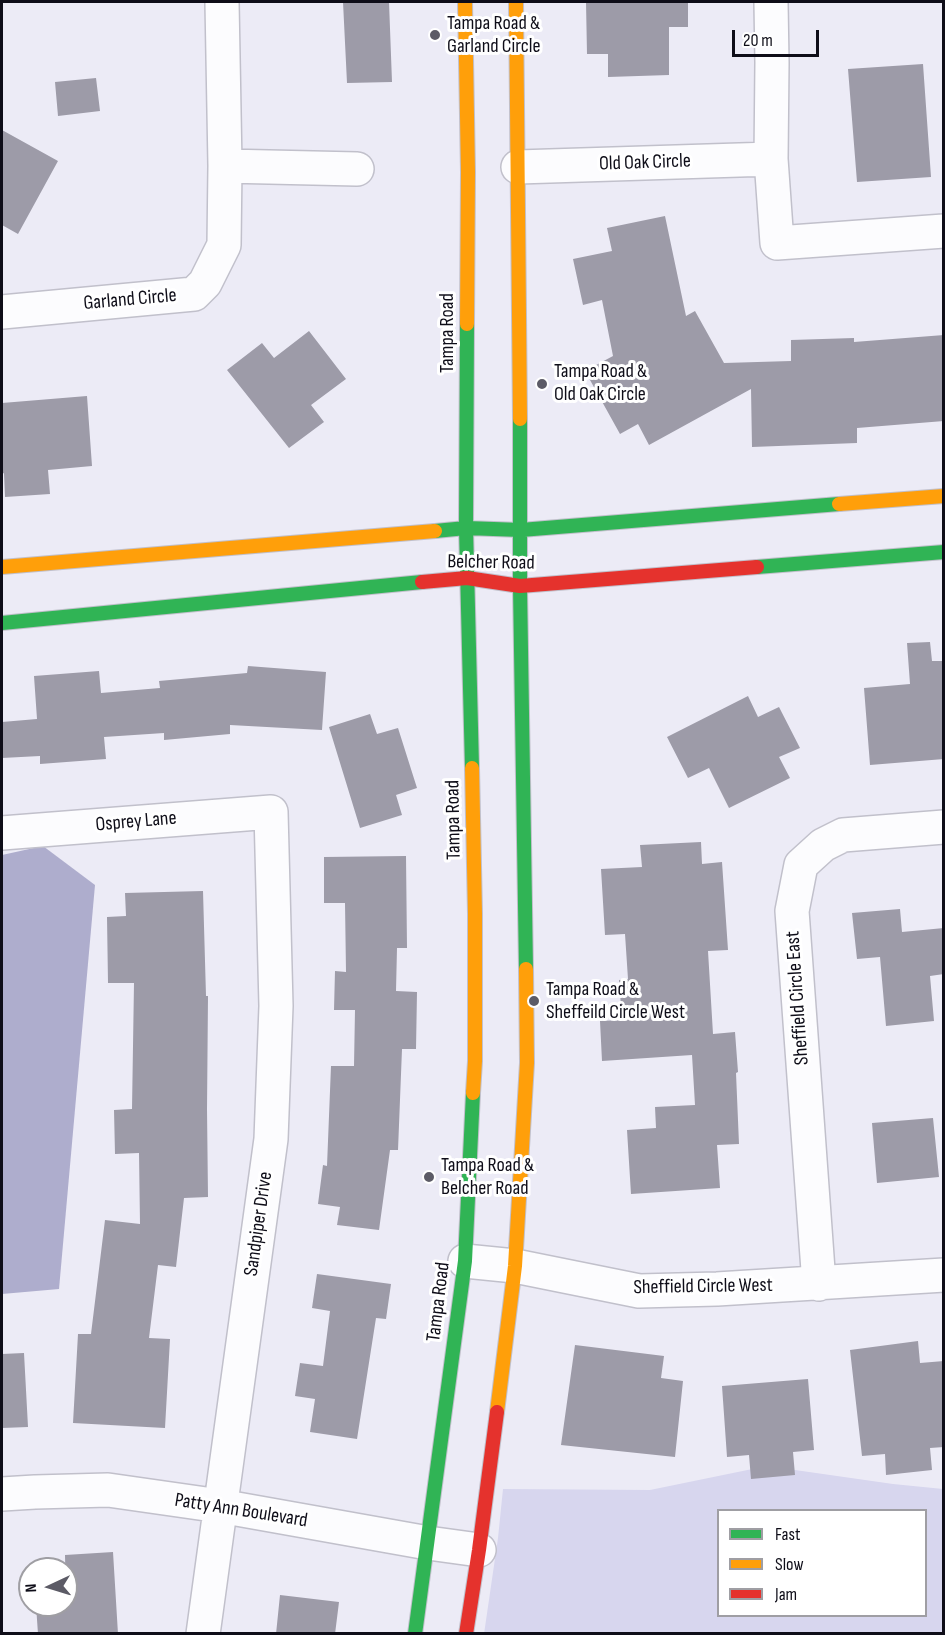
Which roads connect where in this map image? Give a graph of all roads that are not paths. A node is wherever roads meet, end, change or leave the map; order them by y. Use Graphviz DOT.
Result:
graph roads {
  1 [pos="222,2"];
  2 [pos="465,2"];
  3 [pos="516,2"];
  4 [pos="771,2"];
  5 [pos="771,159"];
  6 [pos="225,165"];
  7 [pos="518,167"];
  8 [pos="357,169"];
  9 [pos="944,231"];
  10 [pos="2,312"];
  11 [pos="944,496"];
  12 [pos="466,528"];
  13 [pos="521,530"];
  14 [pos="944,552"];
  15 [pos="2,567"];
  16 [pos="467,578"];
  17 [pos="520,586"];
  18 [pos="2,623"];
  19 [pos="271,812"];
  20 [pos="944,827"];
  21 [pos="2,833"];
  22 [pos="465,1261"];
  23 [pos="515,1266"];
  24 [pos="944,1275"];
  25 [pos="819,1284"];
  26 [pos="2,1494"];
  27 [pos="220,1506"];
  28 [pos="428,1543"];
  29 [pos="479,1550"];
  30 [pos="203,1634"];
  31 [pos="415,1634"];
  32 [pos="466,1634"];
  1 -- 6 [label="street, Garland Circle"];
  2 -- 12 [label="main road, Tampa Road"];
  3 -- 7 [label="main road"];
  4 -- 5 [label="street"];
  5 -- 7 [label="street, Old Oak Circle"];
  5 -- 9 [label="street"];
  6 -- 8 [label="street"];
  6 -- 10 [label="street, Garland Circle"];
  7 -- 13 [label="main road"];
  11 -- 13 [label="main road, Belcher Road"];
  12 -- 13 [label="main road, Belcher Road"];
  12 -- 15 [label="main road, Belcher Road"];
  12 -- 16 [label="main road, Tampa Road"];
  13 -- 17 [label="main road"];
  14 -- 17 [label="main road, Belcher Road"];
  16 -- 17 [label="main road, Belcher Road"];
  16 -- 18 [label="main road, Belcher Road"];
  16 -- 22 [label="main road, Tampa Road"];
  17 -- 23 [label="main road"];
  19 -- 21 [label="street, Osprey Lane"];
  19 -- 27 [label="street, Sandpiper Drive"];
  20 -- 25 [label="street, Sheffield Circle East"];
  22 -- 23 [label="street, Sheffield Circle West"];
  22 -- 28 [label="main road, Tampa Road"];
  23 -- 25 [label="street, Sheffield Circle West"];
  23 -- 29 [label="main road"];
  24 -- 25 [label="street, Sheffield Circle West"];
  26 -- 27 [label="street, Patty Ann Boulevard"];
  27 -- 28 [label="street, Patty Ann Boulevard"];
  27 -- 30 [label="street, Sandpiper Drive"];
  28 -- 29 [label="street, Patty Ann Boulevard"];
  28 -- 31 [label="main road, Tampa Road"];
  29 -- 32 [label="main road"];
}
